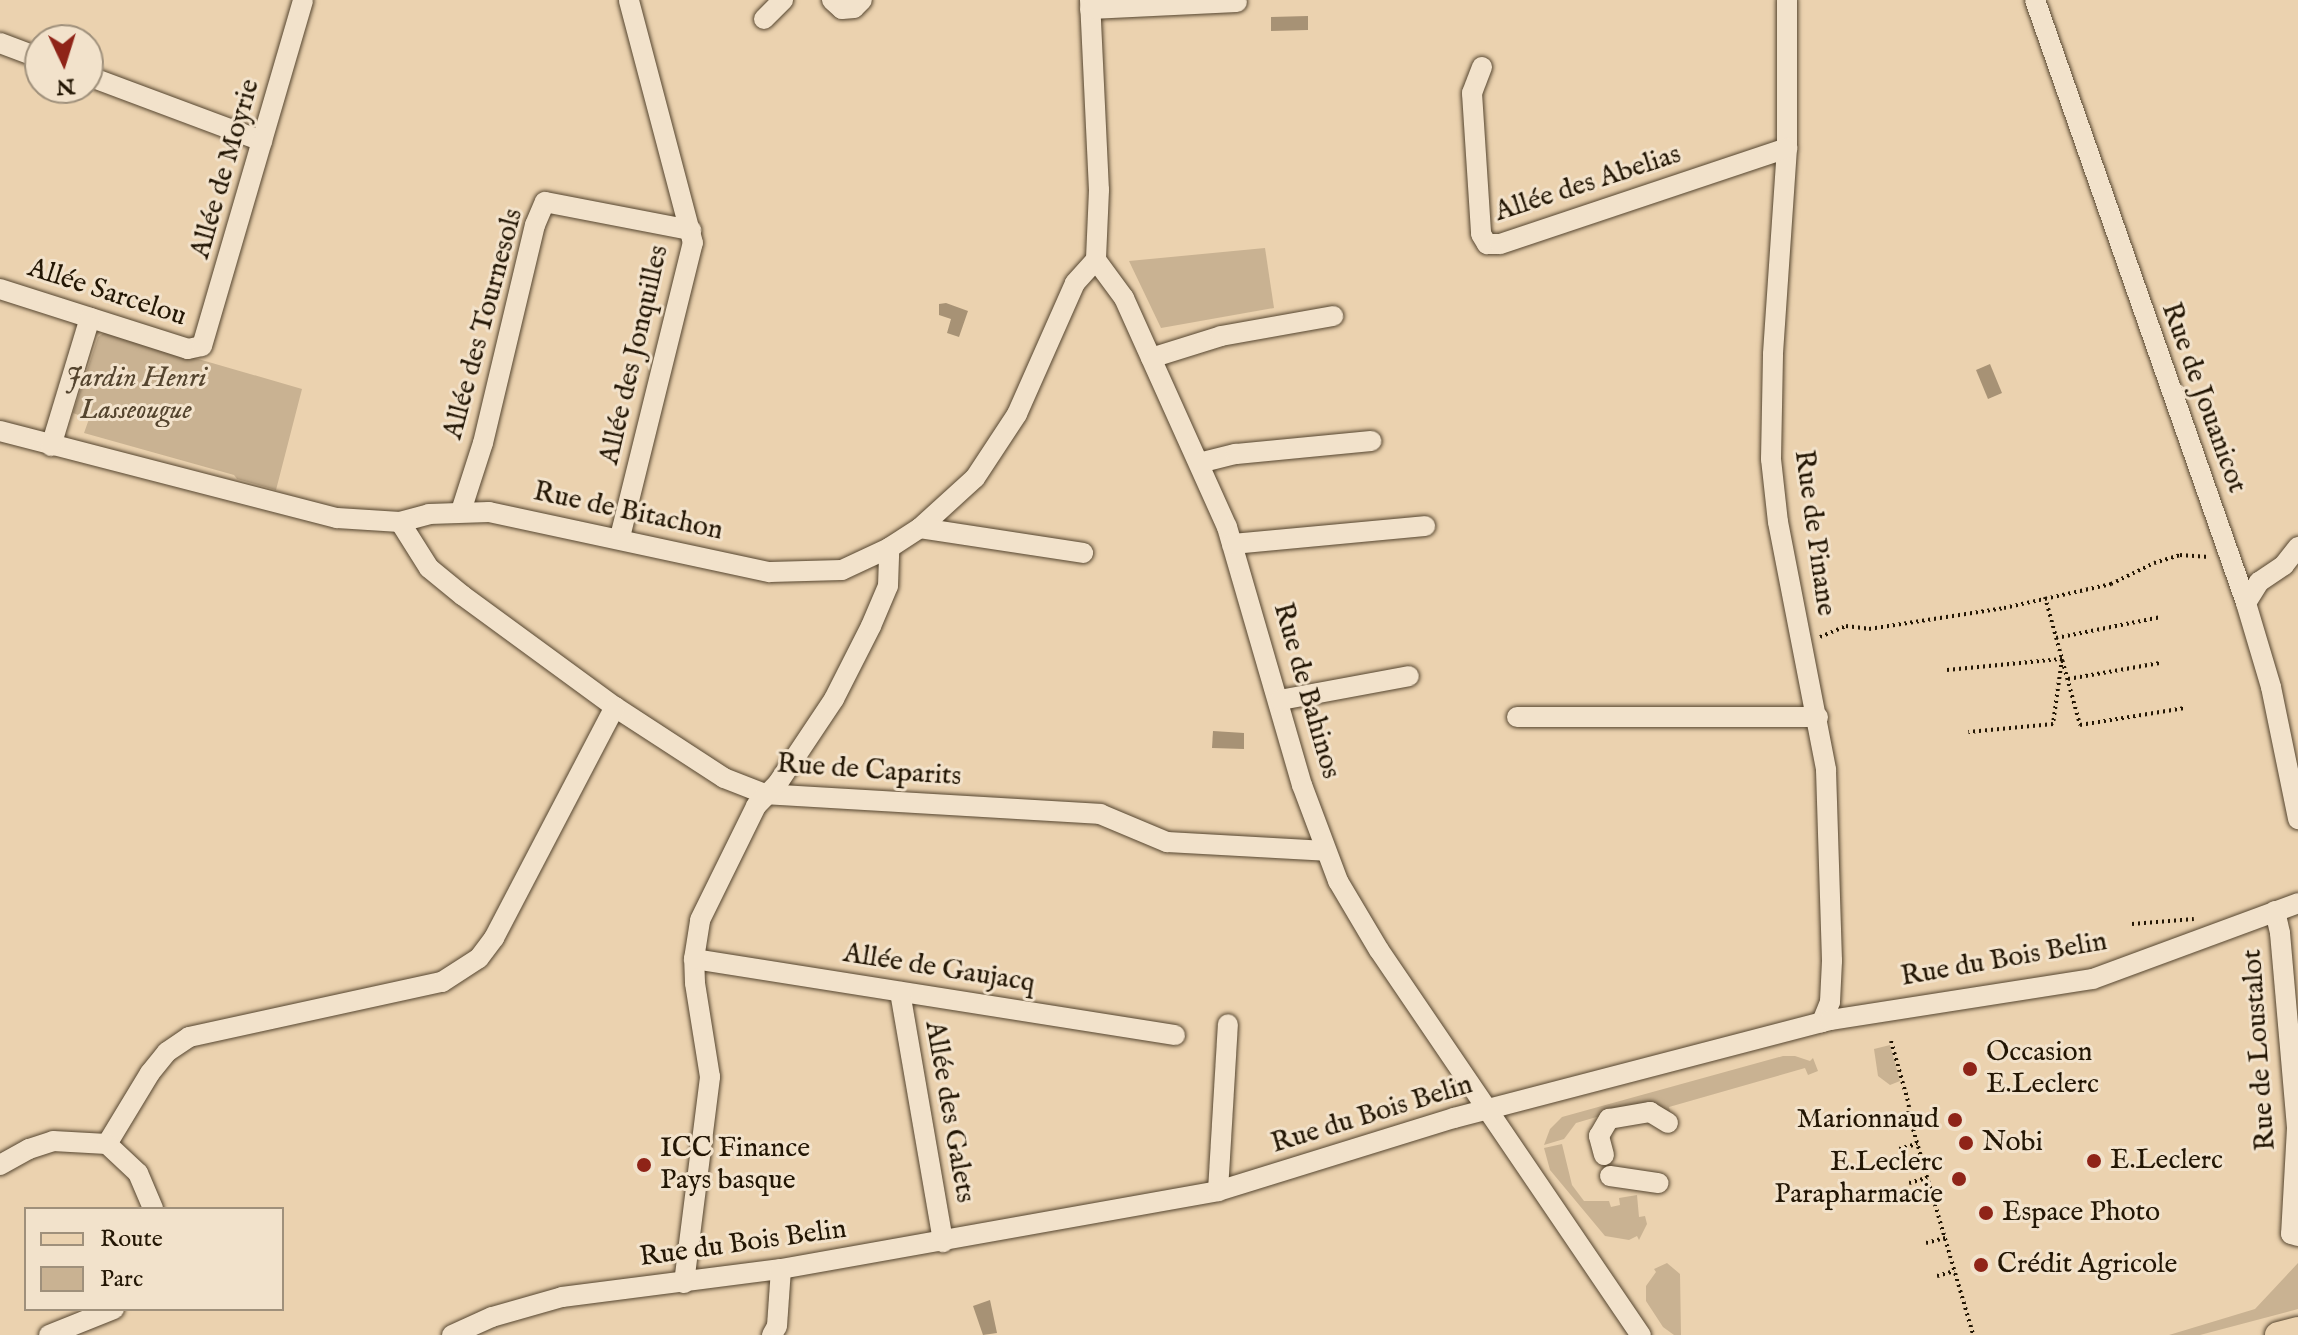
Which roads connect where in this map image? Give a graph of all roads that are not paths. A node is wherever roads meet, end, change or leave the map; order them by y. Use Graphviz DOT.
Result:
graph roads {
  1 [pos="303,0"];
  2 [pos="629,0"];
  3 [pos="783,0"];
  4 [pos="832,0"];
  5 [pos="862,0"];
  6 [pos="1787,0"];
  7 [pos="2035,0"];
  8 [pos="1237,2"];
  9 [pos="1090,5"];
  10 [pos="764,19"];
  11 [pos="0,43"];
  12 [pos="24,52"];
  13 [pos="1482,67"];
  14 [pos="104,82"];
  15 [pos="262,141"];
  16 [pos="1787,148"];
  17 [pos="691,230"];
  18 [pos="1096,260"];
  19 [pos="0,289"];
  20 [pos="1333,316"];
  21 [pos="90,318"];
  22 [pos="197,348"];
  23 [pos="1151,358"];
  24 [pos="0,431"];
  25 [pos="1371,441"];
  26 [pos="51,446"];
  27 [pos="1199,463"];
  28 [pos="461,511"];
  29 [pos="400,522"];
  30 [pos="1425,526"];
  31 [pos="920,528"];
  32 [pos="620,537"];
  33 [pos="1232,544"];
  34 [pos="2298,547"];
  35 [pos="889,548"];
  36 [pos="1083,553"];
  37 [pos="2246,603"];
  38 [pos="1409,676"];
  39 [pos="1280,700"];
  40 [pos="615,707"];
  41 [pos="1517,717"];
  42 [pos="1818,717"];
  43 [pos="765,794"];
  44 [pos="2298,819"];
  45 [pos="1326,851"];
  46 [pos="2298,903"];
  47 [pos="2275,911"];
  48 [pos="694,959"];
  49 [pos="900,992"];
  50 [pos="1822,1022"];
  51 [pos="1228,1024"];
  52 [pos="1175,1035"];
  53 [pos="1488,1109"];
  54 [pos="1668,1123"];
  55 [pos="107,1144"];
  56 [pos="1604,1155"];
  57 [pos="0,1165"];
  58 [pos="1610,1176"];
  59 [pos="1658,1183"];
  60 [pos="1218,1191"];
  61 [pos="152,1207"];
  62 [pos="2295,1235"];
  63 [pos="943,1242"];
  64 [pos="781,1269"];
  65 [pos="684,1283"];
  66 [pos="109,1311"];
  67 [pos="2298,1330"];
  68 [pos="49,1335"];
  69 [pos="452,1335"];
  70 [pos="772,1335"];
  71 [pos="1641,1335"];
  72 [pos="2278,1335"];
  1 -- 15 [label="street, Allée de Moyrie"];
  2 -- 17 [label="street, Allée des Jonquilles"];
  3 -- 10 [label="street"];
  4 -- 5 [label="street"];
  6 -- 16 [label="street, Rue de Pinane"];
  7 -- 37 [label="street, Rue de Jouanicot"];
  8 -- 9 [label="street"];
  9 -- 18 [label="street"];
  11 -- 12 [label="street"];
  13 -- 16 [label="street, Allée des Abelias"];
  14 -- 15 [label="street"];
  15 -- 22 [label="street, Allée de Moyrie"];
  16 -- 42 [label="street, Rue de Pinane"];
  17 -- 28 [label="street, Allée des Tournesols"];
  17 -- 32 [label="street, Allée des Jonquilles"];
  18 -- 23 [label="street, Rue de Bahinos"];
  18 -- 31 [label="street, Rue de Bitachon"];
  19 -- 21 [label="street, Allée Sarcelou"];
  20 -- 23 [label="street"];
  21 -- 22 [label="street, Allée Sarcelou"];
  21 -- 26 [label="street"];
  23 -- 27 [label="street, Rue de Bahinos"];
  24 -- 26 [label="street, Rue de Bitachon"];
  25 -- 27 [label="street"];
  26 -- 29 [label="street, Rue de Bitachon"];
  27 -- 33 [label="street, Rue de Bahinos"];
  28 -- 29 [label="street, Rue de Bitachon"];
  28 -- 32 [label="street, Rue de Bitachon"];
  29 -- 40 [label="street, Rue de Caparits"];
  30 -- 33 [label="street"];
  31 -- 35 [label="street, Rue de Bitachon"];
  31 -- 36 [label="street"];
  32 -- 35 [label="street, Rue de Bitachon"];
  33 -- 39 [label="street, Rue de Bahinos"];
  34 -- 37 [label="street"];
  35 -- 43 [label="street"];
  37 -- 44 [label="street, Rue de Jouanicot"];
  38 -- 39 [label="street"];
  39 -- 45 [label="street, Rue de Bahinos"];
  40 -- 43 [label="street, Rue de Caparits"];
  40 -- 55 [label="street"];
  41 -- 42 [label="street"];
  42 -- 50 [label="street, Rue de Pinane"];
  43 -- 45 [label="street, Rue de Caparits"];
  43 -- 48 [label="street"];
  45 -- 53 [label="street, Rue de Bahinos"];
  46 -- 47 [label="street, Rue du Bois Belin"];
  47 -- 50 [label="street, Rue du Bois Belin"];
  47 -- 62 [label="street, Rue de Loustalot"];
  48 -- 49 [label="street, Allée de Gaujacq"];
  48 -- 65 [label="street"];
  49 -- 52 [label="street, Allée de Gaujacq"];
  49 -- 63 [label="street, Allée des Galets"];
  50 -- 53 [label="street, Rue du Bois Belin"];
  51 -- 60 [label="street"];
  53 -- 60 [label="street, Rue du Bois Belin"];
  53 -- 71 [label="street, Rue de Bahinos"];
  54 -- 56 [label="street"];
  55 -- 57 [label="street"];
  55 -- 61 [label="street"];
  58 -- 59 [label="street"];
  60 -- 63 [label="street, Rue du Bois Belin"];
  63 -- 64 [label="street, Rue du Bois Belin"];
  64 -- 65 [label="street, Rue du Bois Belin"];
  64 -- 70 [label="street"];
  65 -- 69 [label="street, Rue du Bois Belin"];
  66 -- 68 [label="street"];
  67 -- 72 [label="main road"];
}
